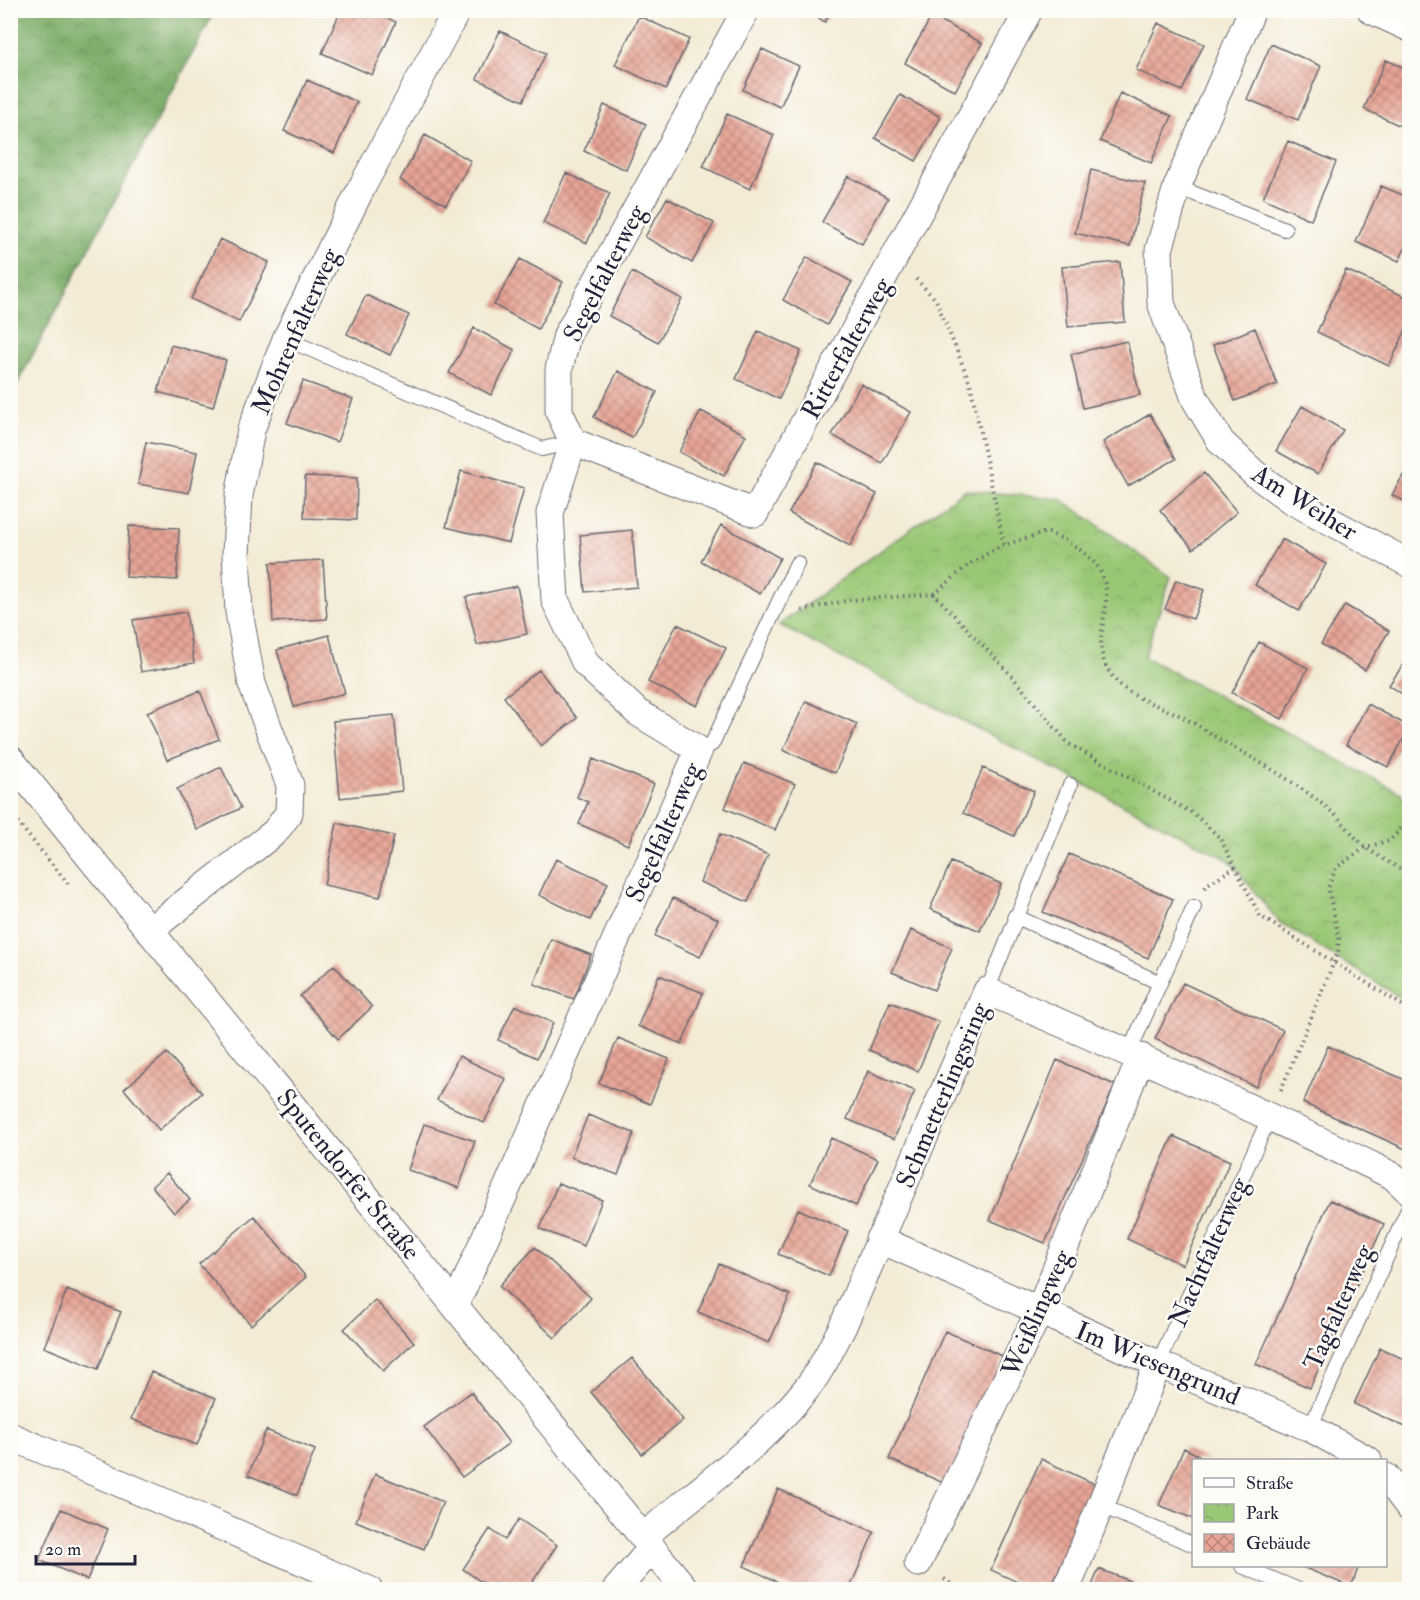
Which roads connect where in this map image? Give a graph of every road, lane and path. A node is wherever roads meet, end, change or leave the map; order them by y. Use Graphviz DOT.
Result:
graph roads {
  1 [pos="457,10"];
  2 [pos="746,10"];
  3 [pos="1029,10"];
  4 [pos="1251,10"];
  5 [pos="1371,10"];
  6 [pos="1410,28"];
  7 [pos="1176,187"];
  8 [pos="1285,229"];
  9 [pos="893,261"];
  10 [pos="286,339"];
  11 [pos="573,442"];
  12 [pos="1004,545"];
  13 [pos="797,562"];
  14 [pos="1410,564"];
  15 [pos="934,594"];
  16 [pos="772,615"];
  17 [pos="699,750"];
  18 [pos="13,767"];
  19 [pos="1070,785"];
  20 [pos="1410,813"];
  21 [pos="1366,847"];
  22 [pos="1235,867"];
  23 [pos="1410,875"];
  24 [pos="1194,907"];
  25 [pos="1016,916"];
  26 [pos="150,930"];
  27 [pos="1334,962"];
  28 [pos="1160,983"];
  29 [pos="987,991"];
  30 [pos="1410,1010"];
  31 [pos="1136,1054"];
  32 [pos="1270,1116"];
  33 [pos="1410,1192"];
  34 [pos="1410,1205"];
  35 [pos="879,1239"];
  36 [pos="456,1304"];
  37 [pos="1039,1312"];
  38 [pos="1158,1364"];
  39 [pos="1310,1428"];
  40 [pos="10,1436"];
  41 [pos="1364,1459"];
  42 [pos="1387,1478"];
  43 [pos="1099,1505"];
  44 [pos="1410,1508"];
  45 [pos="648,1543"];
  46 [pos="1192,1544"];
  47 [pos="918,1563"];
  48 [pos="1244,1567"];
  49 [pos="369,1590"];
  50 [pos="616,1590"];
  51 [pos="686,1590"];
  52 [pos="1066,1590"];
  53 [pos="1299,1590"];
  1 -- 10 [label="street, Mohrenfalterweg"];
  2 -- 11 [label="street, Segelfalterweg"];
  3 -- 9 [label="street, Ritterfalterweg"];
  4 -- 7 [label="street, Am Weiher"];
  5 -- 6 [label="street"];
  7 -- 8 [label="lane"];
  7 -- 14 [label="street, Am Weiher"];
  9 -- 11 [label="street, Ritterfalterweg"];
  9 -- 12 [label="path"];
  10 -- 11 [label="lane"];
  10 -- 26 [label="street, Mohrenfalterweg"];
  11 -- 17 [label="street, Segelfalterweg"];
  12 -- 15 [label="path"];
  12 -- 21 [label="path"];
  13 -- 16 [label="lane"];
  15 -- 16 [label="path"];
  15 -- 22 [label="path"];
  16 -- 17 [label="lane"];
  17 -- 36 [label="street, Segelfalterweg"];
  18 -- 26 [label="street, Sputendorfer Straße"];
  19 -- 25 [label="lane"];
  20 -- 21 [label="path"];
  21 -- 23 [label="path"];
  21 -- 27 [label="path"];
  22 -- 24 [label="path"];
  22 -- 27 [label="path"];
  24 -- 28 [label="lane"];
  25 -- 28 [label="lane"];
  25 -- 29 [label="lane"];
  26 -- 36 [label="street, Sputendorfer Straße"];
  27 -- 30 [label="path"];
  27 -- 32 [label="path"];
  28 -- 31 [label="lane"];
  29 -- 31 [label="street, Schmetterlingsring"];
  29 -- 35 [label="street, Schmetterlingsring"];
  31 -- 32 [label="street, Schmetterlingsring"];
  31 -- 37 [label="street, Weißlingweg"];
  32 -- 33 [label="street, Schmetterlingsring"];
  32 -- 38 [label="lane, Nachtfalterweg"];
  34 -- 39 [label="lane, Tagfalterweg"];
  35 -- 37 [label="street, Im Wiesengrund"];
  35 -- 45 [label="street, Schmetterlingsring"];
  36 -- 45 [label="street, Sputendorfer Straße"];
  37 -- 38 [label="street, Im Wiesengrund"];
  37 -- 47 [label="street, Weißlingweg"];
  38 -- 39 [label="street, Im Wiesengrund"];
  38 -- 43 [label="street, Nachtfalterweg"];
  39 -- 41 [label="street, Im Wiesengrund"];
  40 -- 49 [label="street"];
  42 -- 44 [label="street"];
  43 -- 46 [label="lane"];
  43 -- 52 [label="street, Nachtfalterweg"];
  45 -- 50 [label="street, Schmetterlingsring"];
  45 -- 51 [label="street, Sputendorfer Straße"];
  48 -- 53 [label="lane"];
}
